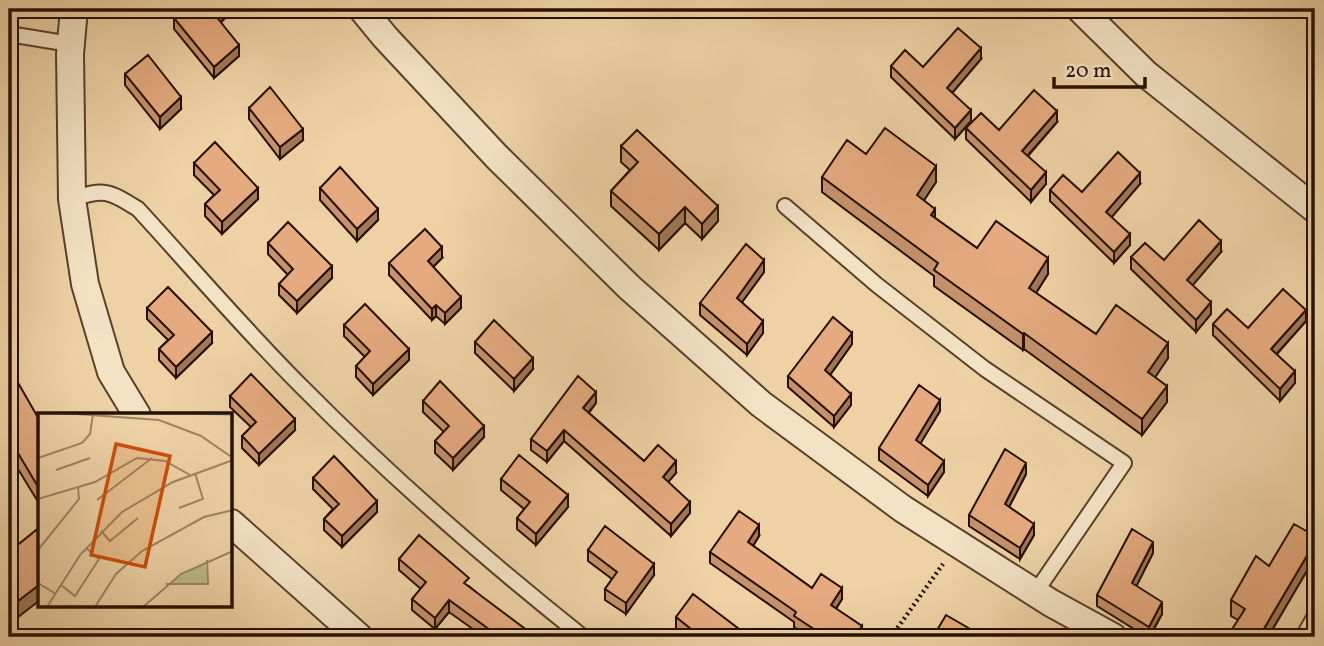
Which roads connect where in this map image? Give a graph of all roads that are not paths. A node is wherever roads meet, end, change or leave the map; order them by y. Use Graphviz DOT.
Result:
graph roads {
  1 [pos="74,9"];
  2 [pos="362,9"];
  3 [pos="1080,9"];
  4 [pos="9,34"];
  5 [pos="70,44"];
  6 [pos="72,199"];
  7 [pos="785,206"];
  8 [pos="1315,209"];
  9 [pos="136,413"];
  10 [pos="233,525"];
  11 [pos="1035,593"];
  12 [pos="1315,616"];
  13 [pos="359,637"];
  14 [pos="583,637"];
  15 [pos="1112,637"];
  16 [pos="1303,637"];
  1 -- 5 [label="street"];
  2 -- 11 [label="street"];
  3 -- 8 [label="street"];
  4 -- 5 [label="lane"];
  5 -- 6 [label="street"];
  6 -- 9 [label="street"];
  6 -- 14 [label="lane"];
  7 -- 11 [label="lane"];
  10 -- 13 [label="street"];
  11 -- 15 [label="street"];
  12 -- 16 [label="lane"];
}
